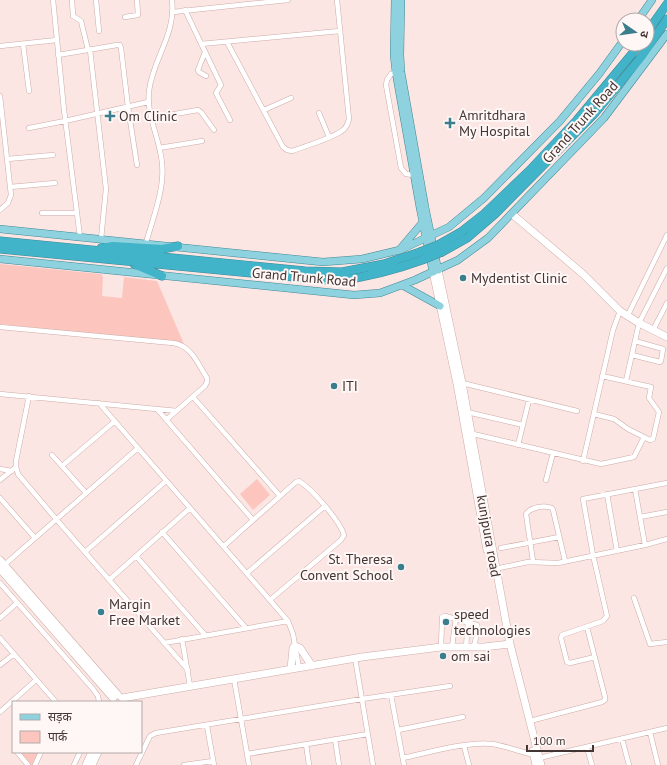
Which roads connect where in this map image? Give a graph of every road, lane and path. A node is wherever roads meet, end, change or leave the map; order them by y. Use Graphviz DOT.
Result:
graph roads {
  1 [pos="53,0"];
  2 [pos="72,0"];
  3 [pos="96,0"];
  4 [pos="137,0"];
  5 [pos="172,0"];
  6 [pos="288,0"];
  7 [pos="337,0"];
  8 [pos="395,0"];
  9 [pos="401,0"];
  10 [pos="652,0"];
  11 [pos="247,2"];
  12 [pos="667,4"];
  13 [pos="185,10"];
  14 [pos="173,12"];
  15 [pos="644,12"];
  16 [pos="125,17"];
  17 [pos="667,19"];
  18 [pos="655,21"];
  19 [pos="100,31"];
  20 [pos="340,31"];
  21 [pos="667,34"];
  22 [pos="57,40"];
  23 [pos="227,42"];
  24 [pos="24,44"];
  25 [pos="201,44"];
  26 [pos="0,46"];
  27 [pos="89,50"];
  28 [pos="205,52"];
  29 [pos="615,52"];
  30 [pos="633,52"];
  31 [pos="58,55"];
  32 [pos="645,59"];
  33 [pos="399,72"];
  34 [pos="206,76"];
  35 [pos="29,91"];
  36 [pos="0,96"];
  37 [pos="291,98"];
  38 [pos="148,102"];
  39 [pos="128,107"];
  40 [pos="264,110"];
  41 [pos="319,113"];
  42 [pos="98,114"];
  43 [pos="1,115"];
  44 [pos="152,118"];
  45 [pos="230,120"];
  46 [pos="65,121"];
  47 [pos="29,128"];
  48 [pos="214,130"];
  49 [pos="329,137"];
  50 [pos="202,141"];
  51 [pos="159,148"];
  52 [pos="53,155"];
  53 [pos="7,159"];
  54 [pos="137,165"];
  55 [pos="414,175"];
  56 [pos="55,183"];
  57 [pos="10,187"];
  58 [pos="0,210"];
  59 [pos="42,213"];
  60 [pos="77,213"];
  61 [pos="512,214"];
  62 [pos="423,222"];
  63 [pos="0,229"];
  64 [pos="667,235"];
  65 [pos="80,237"];
  66 [pos="429,237"];
  67 [pos="101,239"];
  68 [pos="0,241"];
  69 [pos="146,243"];
  70 [pos="178,246"];
  71 [pos="440,248"];
  72 [pos="0,249"];
  73 [pos="93,250"];
  74 [pos="400,250"];
  75 [pos="421,256"];
  76 [pos="0,260"];
  77 [pos="124,261"];
  78 [pos="667,268"];
  79 [pos="436,271"];
  80 [pos="162,276"];
  81 [pos="402,285"];
  82 [pos="667,303"];
  83 [pos="443,305"];
  84 [pos="620,311"];
  85 [pos="627,317"];
  86 [pos="639,324"];
  87 [pos="0,327"];
  88 [pos="653,330"];
  89 [pos="667,337"];
  90 [pos="635,341"];
  91 [pos="632,356"];
  92 [pos="456,367"];
  93 [pos="602,376"];
  94 [pos="626,381"];
  95 [pos="462,383"];
  96 [pos="0,394"];
  97 [pos="29,396"];
  98 [pos="193,397"];
  99 [pos="529,400"];
  100 [pos="99,404"];
  101 [pos="157,409"];
  102 [pos="177,411"];
  103 [pos="577,411"];
  104 [pos="467,412"];
  105 [pos="594,414"];
  106 [pos="166,420"];
  107 [pos="115,421"];
  108 [pos="523,425"];
  109 [pos="468,432"];
  110 [pos="644,437"];
  111 [pos="518,445"];
  112 [pos="138,448"];
  113 [pos="553,453"];
  114 [pos="52,454"];
  115 [pos="583,461"];
  116 [pos="62,466"];
  117 [pos="0,469"];
  118 [pos="14,469"];
  119 [pos="0,480"];
  120 [pos="546,480"];
  121 [pos="166,481"];
  122 [pos="667,483"];
  123 [pos="635,489"];
  124 [pos="86,493"];
  125 [pos="607,494"];
  126 [pos="280,496"];
  127 [pos="0,498"];
  128 [pos="325,506"];
  129 [pos="190,508"];
  130 [pos="667,512"];
  131 [pos="640,517"];
  132 [pos="56,519"];
  133 [pos="253,520"];
  134 [pos="162,532"];
  135 [pos="559,536"];
  136 [pos="35,538"];
  137 [pos="667,538"];
  138 [pos="530,542"];
  139 [pos="645,545"];
  140 [pos="224,546"];
  141 [pos="501,548"];
  142 [pos="617,551"];
  143 [pos="85,552"];
  144 [pos="136,556"];
  145 [pos="593,556"];
  146 [pos="565,561"];
  147 [pos="534,562"];
  148 [pos="1,565"];
  149 [pos="493,570"];
  150 [pos="247,573"];
  151 [pos="109,580"];
  152 [pos="0,583"];
  153 [pos="634,598"];
  154 [pos="270,600"];
  155 [pos="17,603"];
  156 [pos="0,618"];
  157 [pos="456,618"];
  158 [pos="288,621"];
  159 [pos="468,622"];
  160 [pos="587,627"];
  161 [pos="246,628"];
  162 [pos="205,635"];
  163 [pos="0,638"];
  164 [pos="182,639"];
  165 [pos="667,642"];
  166 [pos="164,643"];
  167 [pos="507,644"];
  168 [pos="295,646"];
  169 [pos="441,647"];
  170 [pos="452,647"];
  171 [pos="466,647"];
  172 [pos="474,647"];
  173 [pos="14,654"];
  174 [pos="595,657"];
  175 [pos="355,658"];
  176 [pos="0,665"];
  177 [pos="312,666"];
  178 [pos="299,668"];
  179 [pos="291,669"];
  180 [pos="188,670"];
  181 [pos="234,679"];
  182 [pos="36,680"];
  183 [pos="190,686"];
  184 [pos="450,686"];
  185 [pos="391,695"];
  186 [pos="362,699"];
  187 [pos="116,700"];
  188 [pos="12,701"];
  189 [pos="12,701"];
  190 [pos="55,701"];
  191 [pos="99,701"];
  192 [pos="0,712"];
  193 [pos="463,717"];
  194 [pos="241,720"];
  195 [pos="530,722"];
  196 [pos="207,726"];
  197 [pos="667,728"];
  198 [pos="398,730"];
  199 [pos="650,732"];
  200 [pos="368,734"];
  201 [pos="335,739"];
  202 [pos="622,739"];
  203 [pos="306,744"];
  204 [pos="464,746"];
  205 [pos="587,748"];
  206 [pos="18,753"];
  207 [pos="41,753"];
  208 [pos="80,753"];
  209 [pos="92,753"];
  210 [pos="98,753"];
  211 [pos="142,753"];
  212 [pos="142,753"];
  213 [pos="247,754"];
  214 [pos="403,758"];
  215 [pos="538,761"];
  216 [pos="213,763"];
  217 [pos="28,765"];
  218 [pos="35,765"];
  219 [pos="74,765"];
  220 [pos="86,765"];
  221 [pos="92,765"];
  222 [pos="136,765"];
  223 [pos="184,765"];
  224 [pos="249,765"];
  225 [pos="309,765"];
  226 [pos="339,765"];
  227 [pos="373,765"];
  228 [pos="404,765"];
  229 [pos="469,765"];
  230 [pos="592,765"];
  231 [pos="628,765"];
  232 [pos="658,765"];
  1 -- 22 [label="street"];
  2 -- 27 [label="street"];
  3 -- 19 [label="street"];
  4 -- 16 [label="street"];
  5 -- 14 [label="street"];
  6 -- 11 [label="street"];
  7 -- 20 [label="street"];
  8 -- 33 [label="main road"];
  9 -- 33 [label="main road"];
  10 -- 15 [label="main road"];
  11 -- 13 [label="street"];
  12 -- 18 [label="highway"];
  13 -- 14 [label="street"];
  13 -- 25 [label="street"];
  14 -- 38 [label="street"];
  17 -- 32 [label="highway, Grand Trunk Road"];
  20 -- 23 [label="street"];
  20 -- 49 [label="street"];
  21 -- 32 [label="main road, Grand Trunk Road"];
  22 -- 24 [label="street"];
  22 -- 31 [label="street"];
  23 -- 25 [label="street"];
  23 -- 40 [label="street"];
  24 -- 26 [label="street"];
  24 -- 35 [label="street"];
  25 -- 28 [label="street"];
  27 -- 31 [label="street"];
  27 -- 39 [label="street"];
  27 -- 42 [label="street"];
  28 -- 34 [label="street"];
  28 -- 45 [label="street"];
  29 -- 66 [label="main road, Grand Trunk Road"];
  30 -- 71 [label="highway"];
  31 -- 46 [label="street"];
  32 -- 61 [label="main road, Grand Trunk Road"];
  32 -- 71 [label="highway"];
  33 -- 55 [label="main road"];
  33 -- 55 [label="street"];
  33 -- 66 [label="main road"];
  36 -- 43 [label="street"];
  37 -- 40 [label="street"];
  38 -- 39 [label="street"];
  38 -- 44 [label="street"];
  39 -- 42 [label="street"];
  39 -- 54 [label="street"];
  40 -- 49 [label="street"];
  41 -- 49 [label="street"];
  42 -- 46 [label="street"];
  42 -- 67 [label="street"];
  43 -- 53 [label="street"];
  44 -- 48 [label="street"];
  44 -- 51 [label="street"];
  46 -- 47 [label="street"];
  46 -- 60 [label="street"];
  50 -- 51 [label="street"];
  51 -- 69 [label="street"];
  52 -- 53 [label="street"];
  53 -- 57 [label="street"];
  55 -- 62 [label="main road"];
  56 -- 57 [label="street"];
  57 -- 58 [label="street"];
  59 -- 60 [label="street"];
  60 -- 65 [label="street"];
  61 -- 79 [label="main road, Grand Trunk Road"];
  61 -- 84 [label="street"];
  62 -- 66 [label="main road"];
  62 -- 74 [label="main road"];
  63 -- 65 [label="main road, Grand Trunk Road"];
  64 -- 85 [label="street"];
  65 -- 67 [label="main road, Grand Trunk Road"];
  66 -- 74 [label="main road, Grand Trunk Road"];
  66 -- 79 [label="main road"];
  67 -- 69 [label="main road, Grand Trunk Road"];
  68 -- 73 [label="highway"];
  69 -- 70 [label="main road, Grand Trunk Road"];
  70 -- 73 [label="highway"];
  70 -- 74 [label="main road, Grand Trunk Road"];
  71 -- 75 [label="highway, bridge"];
  72 -- 77 [label="highway"];
  73 -- 75 [label="highway"];
  75 -- 77 [label="highway"];
  76 -- 80 [label="main road, Grand Trunk Road"];
  77 -- 80 [label="highway"];
  78 -- 86 [label="street"];
  79 -- 81 [label="main road, Grand Trunk Road"];
  79 -- 83 [label="street, kunjpura road"];
  80 -- 81 [label="main road, Grand Trunk Road"];
  81 -- 83 [label="main road"];
  82 -- 88 [label="street"];
  83 -- 92 [label="street, kunjpura road"];
  84 -- 85 [label="street"];
  84 -- 93 [label="street"];
  85 -- 86 [label="street"];
  86 -- 88 [label="street"];
  86 -- 90 [label="street"];
  87 -- 98 [label="street"];
  88 -- 89 [label="street"];
  90 -- 91 [label="street"];
  90 -- 91 [label="street"];
  91 -- 94 [label="street"];
  92 -- 95 [label="street, kunjpura road"];
  92 -- 109 [label="street, kunjpura road"];
  93 -- 94 [label="street"];
  93 -- 105 [label="street"];
  94 -- 110 [label="street"];
  95 -- 99 [label="street"];
  95 -- 104 [label="street, kunjpura road"];
  96 -- 97 [label="street"];
  97 -- 100 [label="street"];
  97 -- 118 [label="street"];
  98 -- 102 [label="street"];
  98 -- 126 [label="street"];
  99 -- 103 [label="street"];
  99 -- 108 [label="street"];
  100 -- 101 [label="street"];
  100 -- 107 [label="street"];
  101 -- 102 [label="street"];
  101 -- 106 [label="street"];
  102 -- 106 [label="street"];
  104 -- 108 [label="street"];
  104 -- 109 [label="street, kunjpura road"];
  105 -- 110 [label="street"];
  105 -- 115 [label="street"];
  106 -- 133 [label="street"];
  107 -- 112 [label="street"];
  107 -- 116 [label="street"];
  108 -- 111 [label="street"];
  109 -- 111 [label="street"];
  109 -- 149 [label="street, kunjpura road"];
  110 -- 115 [label="street"];
  111 -- 113 [label="street"];
  112 -- 121 [label="street"];
  112 -- 124 [label="street"];
  113 -- 115 [label="street"];
  113 -- 120 [label="street"];
  114 -- 116 [label="street"];
  116 -- 124 [label="street"];
  117 -- 118 [label="street"];
  118 -- 119 [label="street"];
  118 -- 132 [label="street"];
  121 -- 129 [label="street"];
  121 -- 143 [label="street"];
  122 -- 123 [label="street"];
  123 -- 125 [label="street"];
  123 -- 131 [label="street"];
  124 -- 132 [label="street"];
  125 -- 142 [label="street"];
  125 -- 145 [label="street"];
  126 -- 128 [label="street"];
  126 -- 133 [label="street"];
  127 -- 136 [label="street"];
  128 -- 150 [label="street"];
  128 -- 154 [label="street"];
  129 -- 134 [label="street"];
  129 -- 140 [label="street"];
  130 -- 131 [label="street"];
  131 -- 139 [label="street"];
  132 -- 136 [label="street"];
  132 -- 143 [label="street"];
  133 -- 140 [label="street"];
  134 -- 144 [label="street"];
  134 -- 161 [label="street"];
  135 -- 138 [label="street"];
  135 -- 138 [label="street"];
  135 -- 146 [label="street"];
  136 -- 148 [label="street"];
  137 -- 139 [label="street"];
  138 -- 141 [label="street"];
  138 -- 147 [label="street"];
  139 -- 142 [label="street"];
  140 -- 150 [label="street"];
  142 -- 145 [label="street"];
  143 -- 151 [label="street"];
  144 -- 151 [label="street"];
  144 -- 162 [label="street"];
  145 -- 146 [label="street"];
  145 -- 160 [label="street"];
  146 -- 147 [label="street"];
  147 -- 149 [label="street"];
  148 -- 187 [label="street"];
  149 -- 167 [label="street, kunjpura road"];
  150 -- 154 [label="street"];
  151 -- 166 [label="street"];
  152 -- 155 [label="street"];
  153 -- 165 [label="street"];
  154 -- 158 [label="street"];
  155 -- 156 [label="street"];
  155 -- 191 [label="street"];
  157 -- 159 [label="street"];
  157 -- 169 [label="street"];
  157 -- 170 [label="street"];
  158 -- 161 [label="street"];
  158 -- 168 [label="street"];
  159 -- 171 [label="street"];
  159 -- 172 [label="street"];
  160 -- 174 [label="street"];
  160 -- 174 [label="street"];
  161 -- 162 [label="street"];
  162 -- 164 [label="street"];
  163 -- 173 [label="street"];
  164 -- 166 [label="street"];
  164 -- 180 [label="street"];
  166 -- 180 [label="street"];
  167 -- 172 [label="street"];
  167 -- 195 [label="street, kunjpura road"];
  167 -- 215 [label="street, kunjpura road"];
  168 -- 177 [label="street"];
  168 -- 178 [label="street"];
  168 -- 179 [label="street"];
  169 -- 170 [label="street"];
  169 -- 175 [label="street"];
  170 -- 171 [label="street"];
  171 -- 172 [label="street"];
  173 -- 176 [label="street"];
  173 -- 182 [label="street"];
  174 -- 195 [label="street"];
  175 -- 177 [label="street"];
  175 -- 186 [label="street"];
  177 -- 178 [label="street"];
  178 -- 179 [label="street"];
  179 -- 181 [label="street"];
  180 -- 183 [label="street"];
  181 -- 183 [label="street"];
  181 -- 194 [label="street"];
  182 -- 189 [label="street"];
  182 -- 190 [label="street"];
  183 -- 187 [label="street"];
  184 -- 185 [label="street"];
  185 -- 186 [label="street"];
  185 -- 198 [label="street"];
  186 -- 194 [label="street"];
  186 -- 200 [label="street"];
  188 -- 192 [label="street"];
  193 -- 198 [label="street"];
  194 -- 196 [label="street"];
  194 -- 213 [label="street"];
  195 -- 215 [label="street, kunjpura road"];
  196 -- 211 [label="street"];
  196 -- 216 [label="street"];
  197 -- 199 [label="street"];
  198 -- 214 [label="street"];
  199 -- 202 [label="street"];
  199 -- 232 [label="street"];
  200 -- 201 [label="street"];
  200 -- 227 [label="street"];
  201 -- 203 [label="street"];
  201 -- 226 [label="street"];
  202 -- 205 [label="street"];
  202 -- 231 [label="street"];
  203 -- 213 [label="street"];
  203 -- 225 [label="street"];
  204 -- 214 [label="street"];
  204 -- 215 [label="street"];
  204 -- 229 [label="street"];
  205 -- 215 [label="street"];
  205 -- 230 [label="street"];
  206 -- 217 [label="street"];
  207 -- 218 [label="street"];
  208 -- 219 [label="street"];
  209 -- 220 [label="street"];
  210 -- 221 [label="street"];
  212 -- 222 [label="street"];
  213 -- 224 [label="street"];
  214 -- 228 [label="street"];
  216 -- 223 [label="street"];
}
